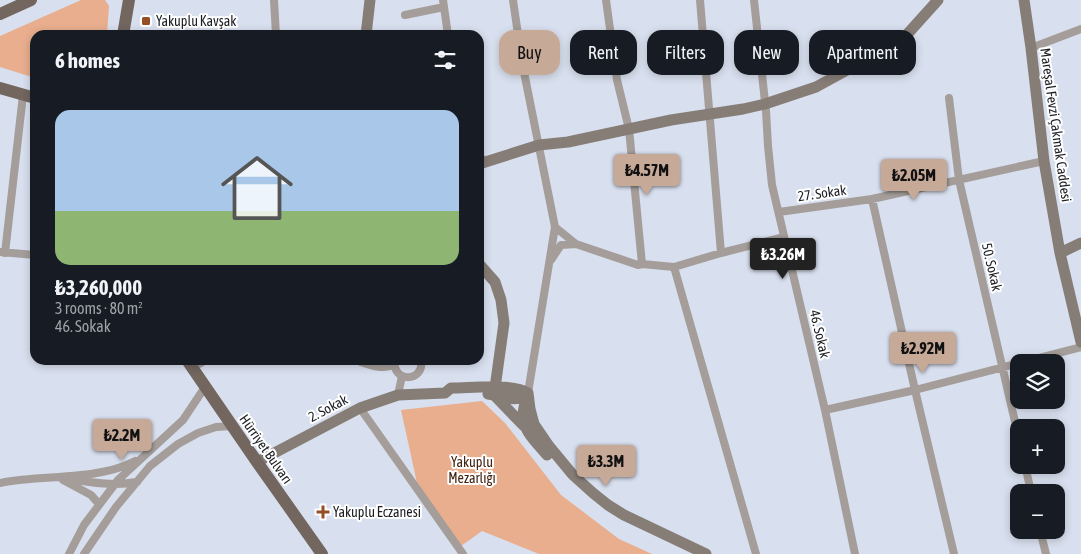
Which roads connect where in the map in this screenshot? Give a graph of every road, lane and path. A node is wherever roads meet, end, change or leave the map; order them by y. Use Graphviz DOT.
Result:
graph roads {
  1 [pos="31,0"];
  2 [pos="123,0"];
  3 [pos="131,0"];
  4 [pos="274,0"];
  5 [pos="370,0"];
  6 [pos="514,0"];
  7 [pos="606,0"];
  8 [pos="700,0"];
  9 [pos="754,0"];
  10 [pos="938,0"];
  11 [pos="1024,0"];
  12 [pos="443,4"];
  13 [pos="0,14"];
  14 [pos="405,15"];
  15 [pos="125,24"];
  16 [pos="1081,29"];
  17 [pos="276,30"];
  18 [pos="367,30"];
  19 [pos="447,30"];
  20 [pos="1031,48"];
  21 [pos="0,88"];
  22 [pos="29,96"];
  23 [pos="949,98"];
  24 [pos="765,104"];
  25 [pos="710,114"];
  26 [pos="629,129"];
  27 [pos="539,145"];
  28 [pos="484,159"];
  29 [pos="1044,161"];
  30 [pos="959,180"];
  31 [pos="872,199"];
  32 [pos="779,212"];
  33 [pos="555,227"];
  34 [pos="784,237"];
  35 [pos="1081,243"];
  36 [pos="576,244"];
  37 [pos="2,252"];
  38 [pos="721,253"];
  39 [pos="1060,253"];
  40 [pos="30,254"];
  41 [pos="550,261"];
  42 [pos="642,264"];
  43 [pos="674,267"];
  44 [pos="484,270"];
  45 [pos="1081,342"];
  46 [pos="1081,347"];
  47 [pos="191,365"];
  48 [pos="368,365"];
  49 [pos="391,365"];
  50 [pos="395,365"];
  51 [pos="421,365"];
  52 [pos="1002,366"];
  53 [pos="402,376"];
  54 [pos="205,387"];
  55 [pos="914,390"];
  56 [pos="495,391"];
  57 [pos="528,393"];
  58 [pos="398,395"];
  59 [pos="360,408"];
  60 [pos="825,410"];
  61 [pos="1014,419"];
  62 [pos="232,426"];
  63 [pos="527,430"];
  64 [pos="141,458"];
  65 [pos="256,462"];
  66 [pos="57,477"];
  67 [pos="137,482"];
  68 [pos="0,483"];
  69 [pos="114,484"];
  70 [pos="99,504"];
  71 [pos="1042,539"];
  72 [pos="69,554"];
  73 [pos="84,554"];
  74 [pos="322,554"];
  75 [pos="463,554"];
  76 [pos="690,554"];
  77 [pos="706,554"];
  78 [pos="756,554"];
  79 [pos="855,554"];
  80 [pos="954,554"];
  81 [pos="1046,554"];
  1 -- 13 [label="main road"];
  2 -- 15 [label="main road"];
  3 -- 15 [label="main road"];
  4 -- 17 [label="street"];
  5 -- 18 [label="street"];
  6 -- 27 [label="street"];
  7 -- 26 [label="street"];
  8 -- 25 [label="street"];
  9 -- 24 [label="street, 46. Sokak"];
  10 -- 24 [label="street"];
  11 -- 20 [label="street, Mareşal Fevzi Çakmak Caddesi"];
  12 -- 14 [label="street"];
  12 -- 19 [label="street"];
  16 -- 20 [label="street"];
  20 -- 29 [label="street, Mareşal Fevzi Çakmak Caddesi"];
  21 -- 22 [label="main road"];
  22 -- 37 [label="street"];
  23 -- 30 [label="street, 50. Sokak"];
  24 -- 25 [label="street"];
  24 -- 32 [label="street, 46. Sokak"];
  25 -- 26 [label="street"];
  25 -- 38 [label="street"];
  26 -- 27 [label="street"];
  26 -- 42 [label="street"];
  27 -- 28 [label="street"];
  27 -- 33 [label="street"];
  29 -- 30 [label="street, 27. Sokak"];
  29 -- 39 [label="street, Mareşal Fevzi Çakmak Caddesi"];
  30 -- 31 [label="street, 27. Sokak"];
  30 -- 52 [label="street, 50. Sokak"];
  31 -- 32 [label="street, 27. Sokak"];
  31 -- 55 [label="street"];
  32 -- 34 [label="street, 46. Sokak"];
  33 -- 36 [label="street"];
  33 -- 41 [label="street"];
  34 -- 38 [label="street"];
  34 -- 60 [label="street, 46. Sokak"];
  35 -- 39 [label="street"];
  36 -- 41 [label="street"];
  36 -- 42 [label="street"];
  37 -- 40 [label="street"];
  38 -- 43 [label="street"];
  39 -- 45 [label="street, Mareşal Fevzi Çakmak Caddesi"];
  41 -- 57 [label="street"];
  42 -- 43 [label="street"];
  43 -- 78 [label="street"];
  44 -- 56 [label="street"];
  46 -- 52 [label="street"];
  47 -- 54 [label="main road, Hürriyet Bulvarı"];
  48 -- 49 [label="street"];
  50 -- 53 [label="street"];
  51 -- 53 [label="street"];
  52 -- 55 [label="street"];
  52 -- 61 [label="street, 50. Sokak"];
  53 -- 58 [label="street"];
  54 -- 62 [label="main road, Hürriyet Bulvarı"];
  54 -- 64 [label="street"];
  55 -- 60 [label="street"];
  55 -- 80 [label="street"];
  56 -- 57 [label="street"];
  56 -- 58 [label="street, 2. Sokak"];
  56 -- 63 [label="street"];
  57 -- 63 [label="street"];
  57 -- 77 [label="street"];
  58 -- 59 [label="street, 2. Sokak"];
  59 -- 65 [label="street, 2. Sokak"];
  59 -- 75 [label="street"];
  60 -- 79 [label="street, 46. Sokak"];
  62 -- 65 [label="main road, Hürriyet Bulvarı"];
  62 -- 67 [label="street"];
  63 -- 76 [label="street"];
  64 -- 66 [label="street"];
  64 -- 69 [label="street"];
  65 -- 74 [label="main road, Hürriyet Bulvarı"];
  66 -- 68 [label="street"];
  66 -- 69 [label="street"];
  66 -- 70 [label="street"];
  67 -- 69 [label="street"];
  67 -- 73 [label="street"];
  69 -- 70 [label="street"];
  70 -- 72 [label="street"];
  71 -- 81 [label="street"];
}
